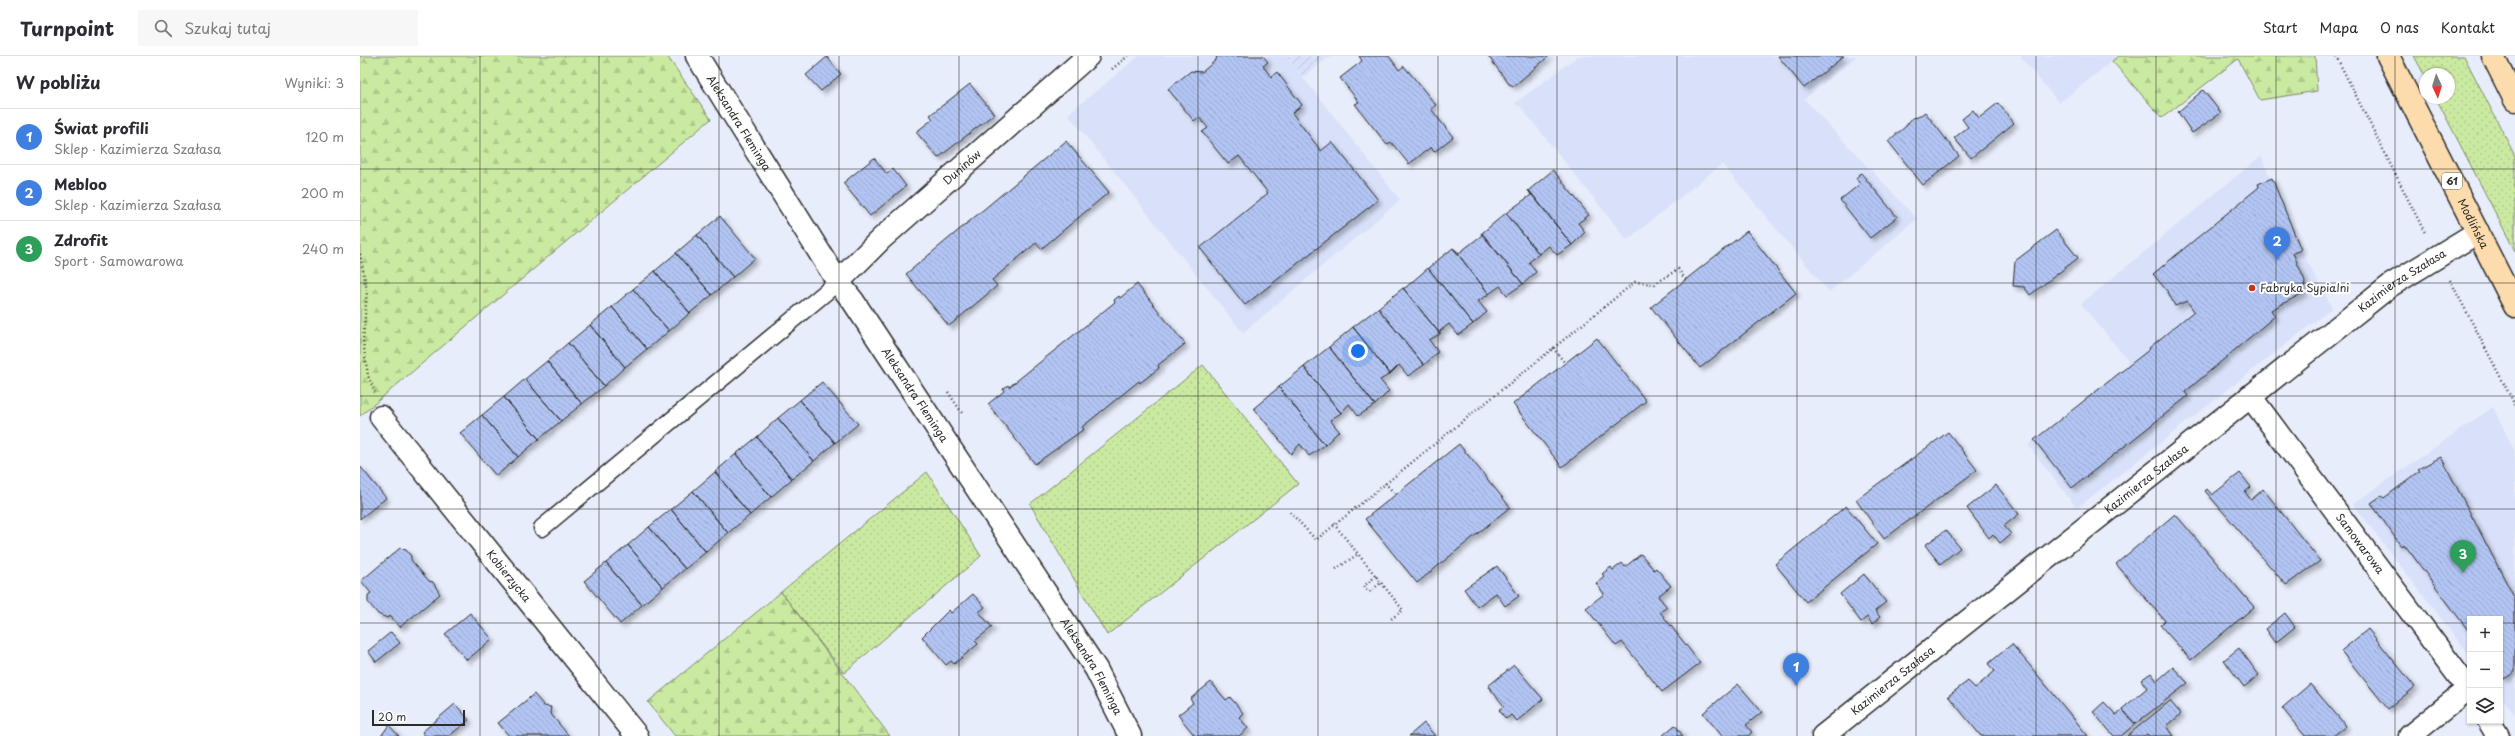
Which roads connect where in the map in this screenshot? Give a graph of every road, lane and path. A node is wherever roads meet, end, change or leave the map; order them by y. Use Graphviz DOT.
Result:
graph roads {
  1 [pos="697,56"];
  2 [pos="1088,56"];
  3 [pos="2336,56"];
  4 [pos="2388,56"];
  5 [pos="2493,56"];
  6 [pos="2515,100"];
  7 [pos="2478,232"];
  8 [pos="360,254"];
  9 [pos="2438,258"];
  10 [pos="1686,280"];
  11 [pos="838,282"];
  12 [pos="2515,306"];
  13 [pos="1553,348"];
  14 [pos="1565,364"];
  15 [pos="2250,396"];
  16 [pos="2515,405"];
  17 [pos="386,423"];
  18 [pos="1385,483"];
  19 [pos="1396,494"];
  20 [pos="1290,512"];
  21 [pos="1334,524"];
  22 [pos="542,528"];
  23 [pos="1358,554"];
  24 [pos="1336,569"];
  25 [pos="1376,576"];
  26 [pos="1381,583"];
  27 [pos="1391,619"];
  28 [pos="2468,688"];
  29 [pos="2467,692"];
  30 [pos="2491,724"];
  31 [pos="637,736"];
  32 [pos="1130,736"];
  33 [pos="1823,736"];
  34 [pos="2410,736"];
  35 [pos="2498,736"];
  1 -- 11 [label="street, Aleksandra Fleminga"];
  2 -- 11 [label="street, Duninów"];
  3 -- 9 [label="path"];
  4 -- 7 [label="main road, Modlińska / 61"];
  5 -- 6 [label="main road"];
  7 -- 9 [label="street, Kazimierza Szałasa"];
  7 -- 12 [label="main road, Modlińska / 61"];
  8 -- 17 [label="path"];
  9 -- 15 [label="street, Kazimierza Szałasa"];
  9 -- 16 [label="path"];
  10 -- 13 [label="path"];
  11 -- 22 [label="lane"];
  11 -- 32 [label="street, Aleksandra Fleminga"];
  13 -- 14 [label="path"];
  13 -- 18 [label="path"];
  15 -- 28 [label="street, Samowarowa"];
  15 -- 33 [label="street, Kazimierza Szałasa"];
  17 -- 31 [label="street, Kobierzycka"];
  18 -- 19 [label="path"];
  18 -- 21 [label="path"];
  20 -- 21 [label="path"];
  21 -- 23 [label="path"];
  23 -- 24 [label="path"];
  23 -- 25 [label="path"];
  25 -- 26 [label="path"];
  25 -- 26 [label="path"];
  26 -- 27 [label="path"];
  29 -- 34 [label="street"];
  30 -- 35 [label="street"];
}
